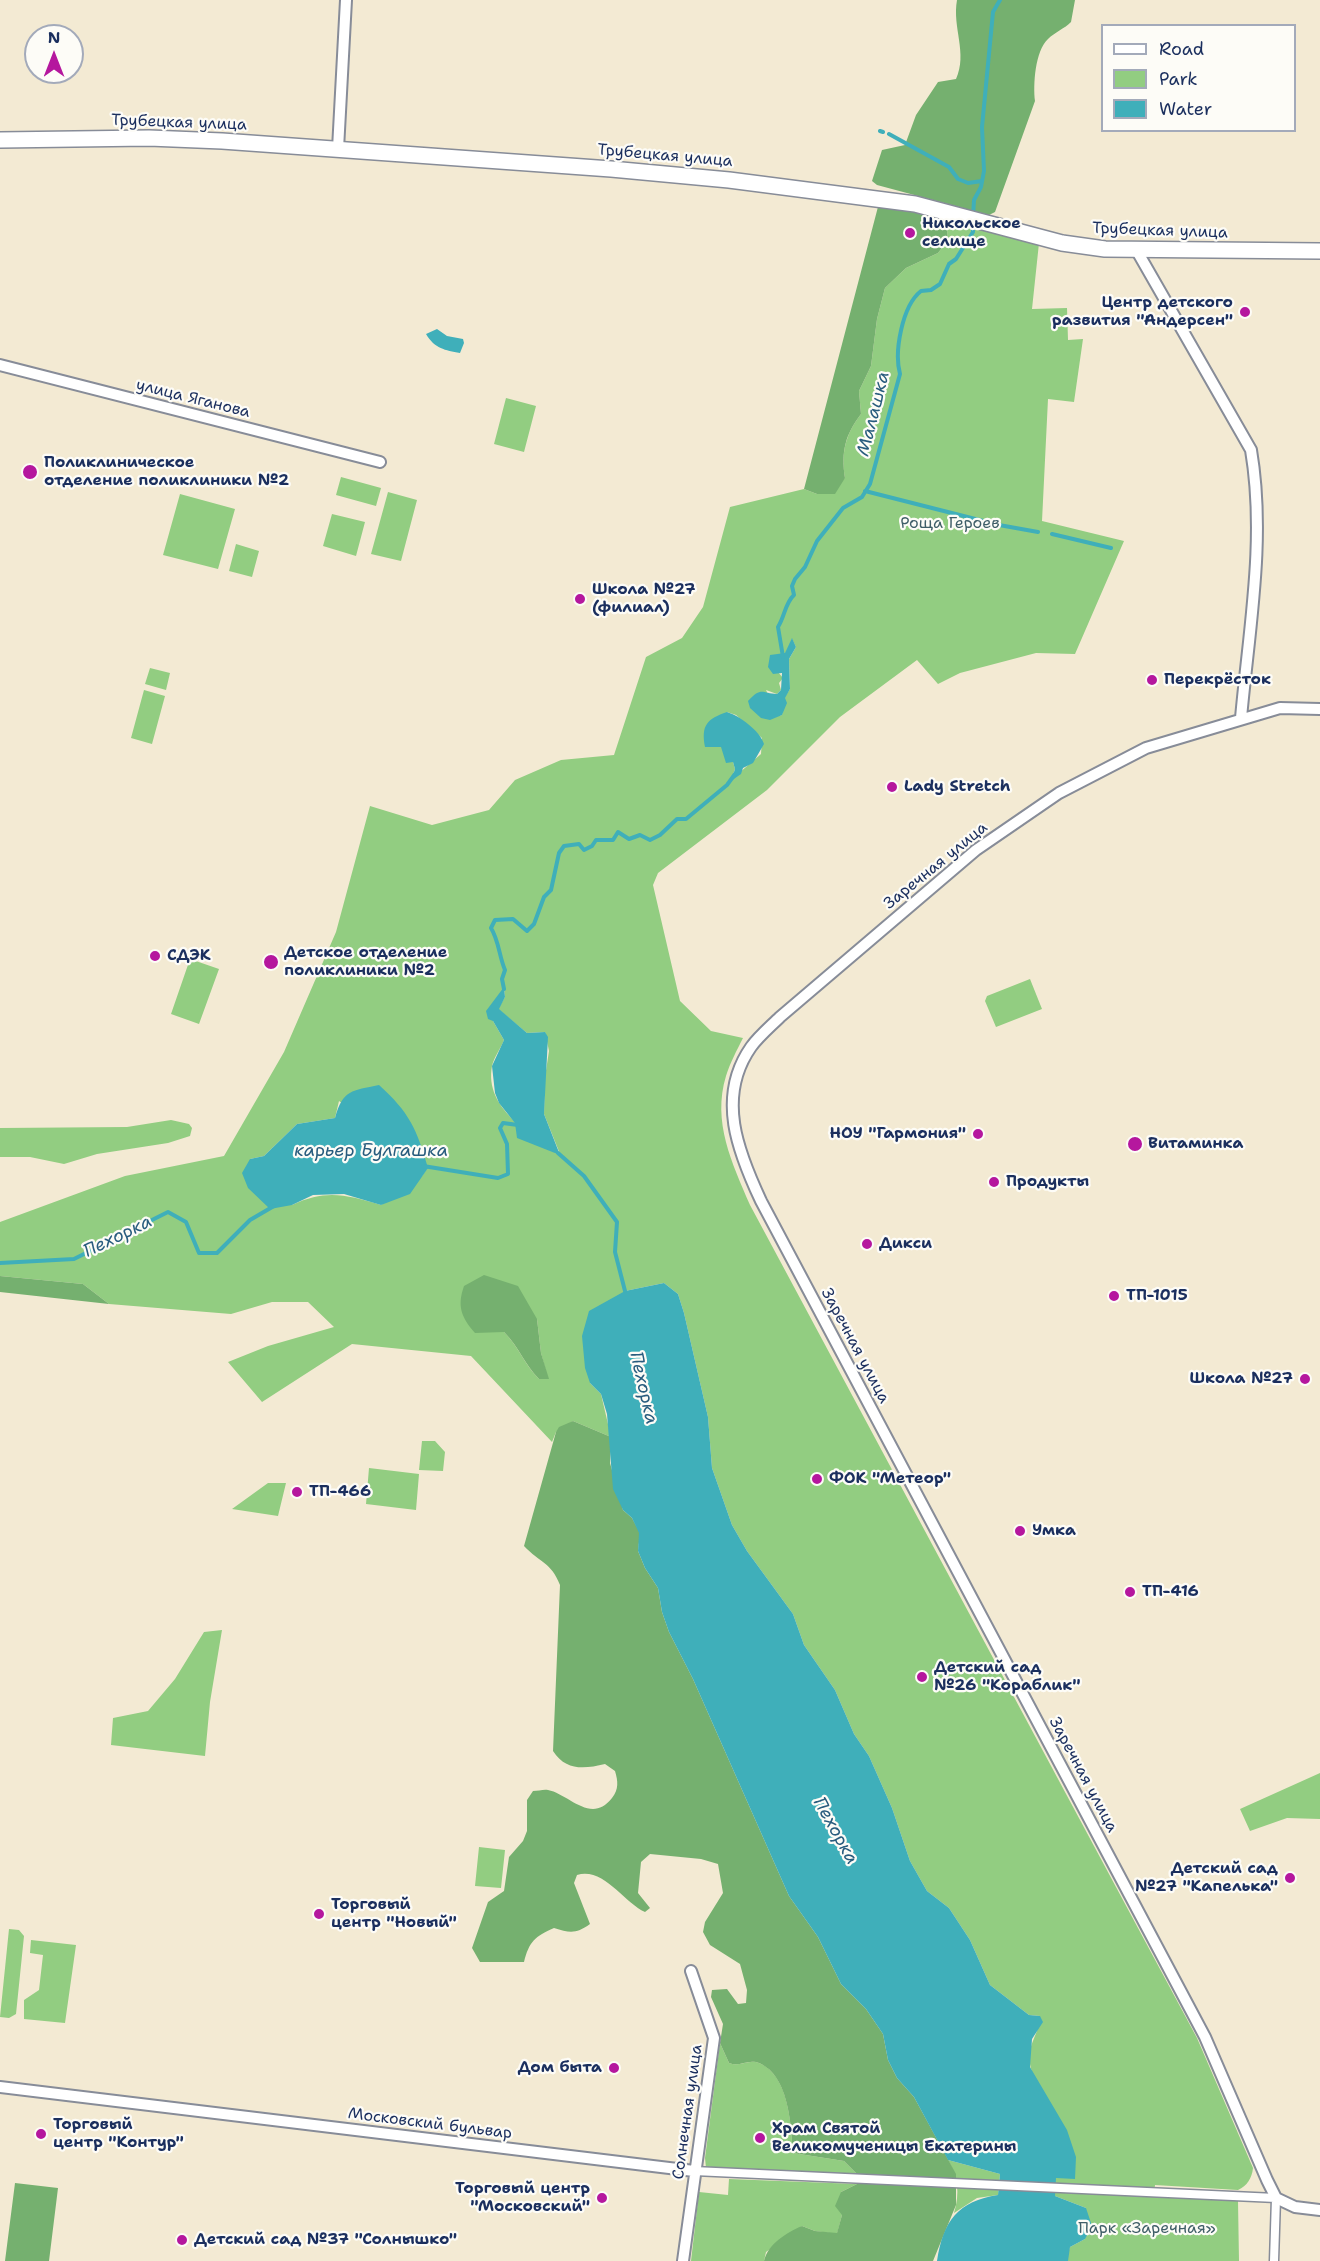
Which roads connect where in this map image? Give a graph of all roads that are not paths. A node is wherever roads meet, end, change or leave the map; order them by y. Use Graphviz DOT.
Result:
graph roads {
  1 [pos="346,0"];
  2 [pos="0,140"];
  3 [pos="338,149"];
  4 [pos="1137,251"];
  5 [pos="1320,251"];
  6 [pos="0,365"];
  7 [pos="380,462"];
  8 [pos="1320,709"];
  9 [pos="1241,718"];
  10 [pos="691,1971"];
  11 [pos="0,2087"];
  12 [pos="694,2171"];
  13 [pos="1276,2198"];
  14 [pos="1320,2210"];
  15 [pos="684,2261"];
  16 [pos="1274,2261"];
  1 -- 3 [label="street"];
  2 -- 3 [label="main road, Трубецкая улица"];
  3 -- 4 [label="main road, Трубецкая улица"];
  4 -- 5 [label="main road, Трубецкая улица"];
  4 -- 9 [label="street"];
  6 -- 7 [label="street, улица Яганова"];
  8 -- 9 [label="street, Заречная улица"];
  9 -- 13 [label="street, Заречная улица"];
  10 -- 12 [label="street, Солнечная улица"];
  11 -- 12 [label="street, Московский бульвар"];
  12 -- 13 [label="street, Московский бульвар"];
  12 -- 15 [label="street, Солнечная улица"];
  13 -- 14 [label="street"];
  13 -- 16 [label="street, Заречная улица"];
}
